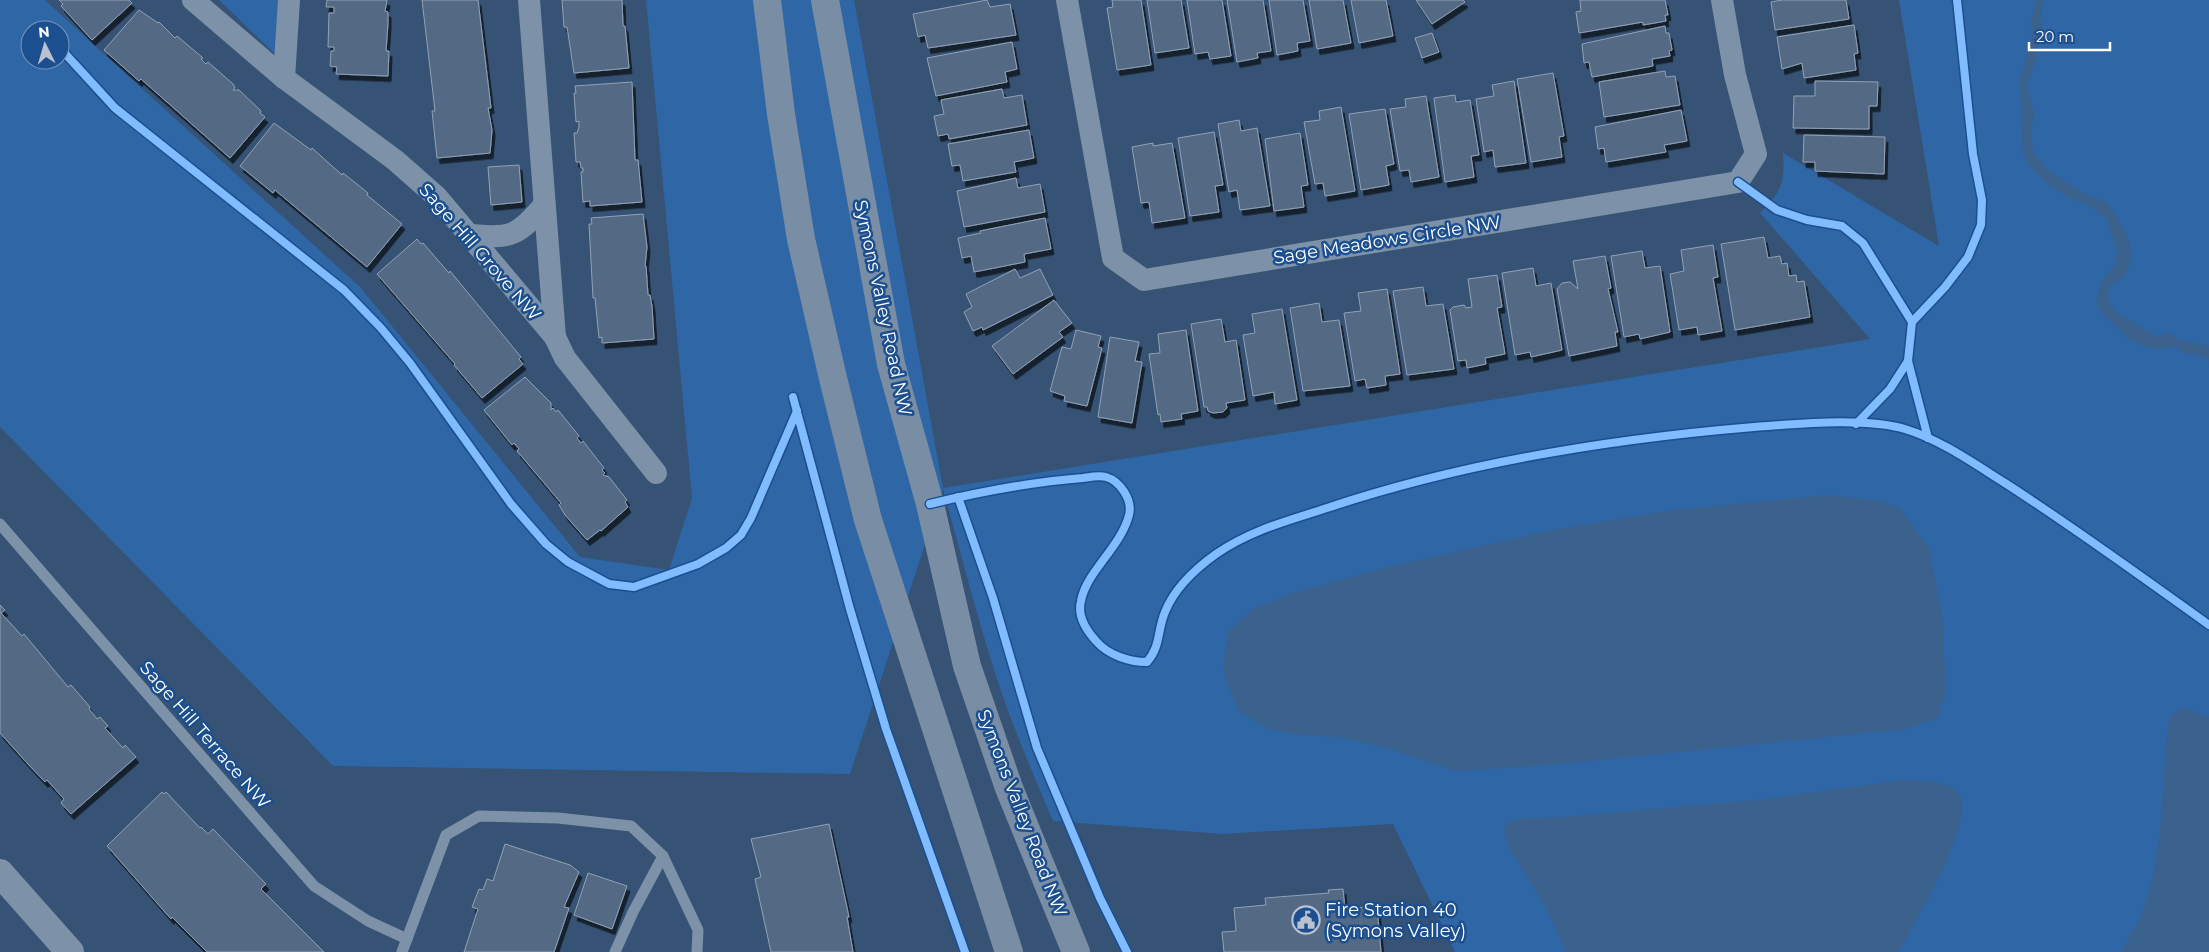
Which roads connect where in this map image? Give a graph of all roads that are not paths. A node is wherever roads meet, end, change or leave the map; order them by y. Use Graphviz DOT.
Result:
graph roads {
  1 [pos="193,0"];
  2 [pos="288,0"];
  3 [pos="529,0"];
  4 [pos="767,0"];
  5 [pos="825,0"];
  6 [pos="1067,0"];
  7 [pos="1722,0"];
  8 [pos="284,78"];
  9 [pos="544,206"];
  10 [pos="470,235"];
  11 [pos="555,338"];
  12 [pos="656,474"];
  13 [pos="0,524"];
  14 [pos="663,856"];
  15 [pos="0,874"];
  16 [pos="407,938"];
  17 [pos="70,952"];
  18 [pos="402,952"];
  19 [pos="615,952"];
  20 [pos="697,952"];
  21 [pos="1009,952"];
  22 [pos="1076,952"];
  1 -- 8 [label="street, Sage Hill Grove NW"];
  2 -- 8 [label="street"];
  3 -- 9 [label="street, Sage Hill Grove NW"];
  4 -- 21 [label="main road"];
  5 -- 22 [label="main road, Symons Valley Road NW"];
  6 -- 7 [label="street, Sage Meadows Circle NW"];
  8 -- 10 [label="street, Sage Hill Grove NW"];
  9 -- 10 [label="street"];
  9 -- 11 [label="street, Sage Hill Grove NW"];
  10 -- 11 [label="street, Sage Hill Grove NW"];
  11 -- 12 [label="street, Sage Hill Grove NW"];
  13 -- 16 [label="lane, Sage Hill Terrace NW"];
  14 -- 16 [label="lane"];
  14 -- 19 [label="lane"];
  14 -- 20 [label="lane"];
  15 -- 17 [label="street"];
  16 -- 18 [label="lane"];
}
